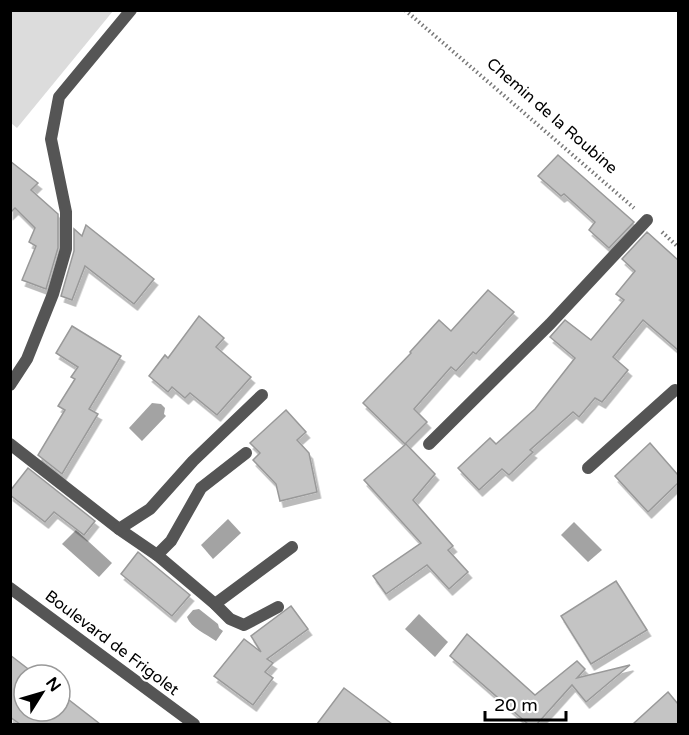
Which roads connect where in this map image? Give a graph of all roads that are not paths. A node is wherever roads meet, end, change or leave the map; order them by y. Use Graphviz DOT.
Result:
graph roads {
  1 [pos="131,10"];
  2 [pos="647,220"];
  3 [pos="10,385"];
  4 [pos="677,390"];
  5 [pos="262,395"];
  6 [pos="10,444"];
  7 [pos="429,444"];
  8 [pos="246,453"];
  9 [pos="588,468"];
  10 [pos="119,529"];
  11 [pos="292,547"];
  12 [pos="157,555"];
  13 [pos="10,588"];
  14 [pos="215,604"];
  15 [pos="278,607"];
  16 [pos="194,724"];
  1 -- 3 [label="street"];
  2 -- 7 [label="street"];
  4 -- 9 [label="street"];
  5 -- 10 [label="street"];
  6 -- 10 [label="street"];
  8 -- 12 [label="street"];
  10 -- 12 [label="street"];
  11 -- 14 [label="street"];
  12 -- 14 [label="street"];
  13 -- 16 [label="street, Boulevard de Frigolet"];
  14 -- 15 [label="street"];
}
